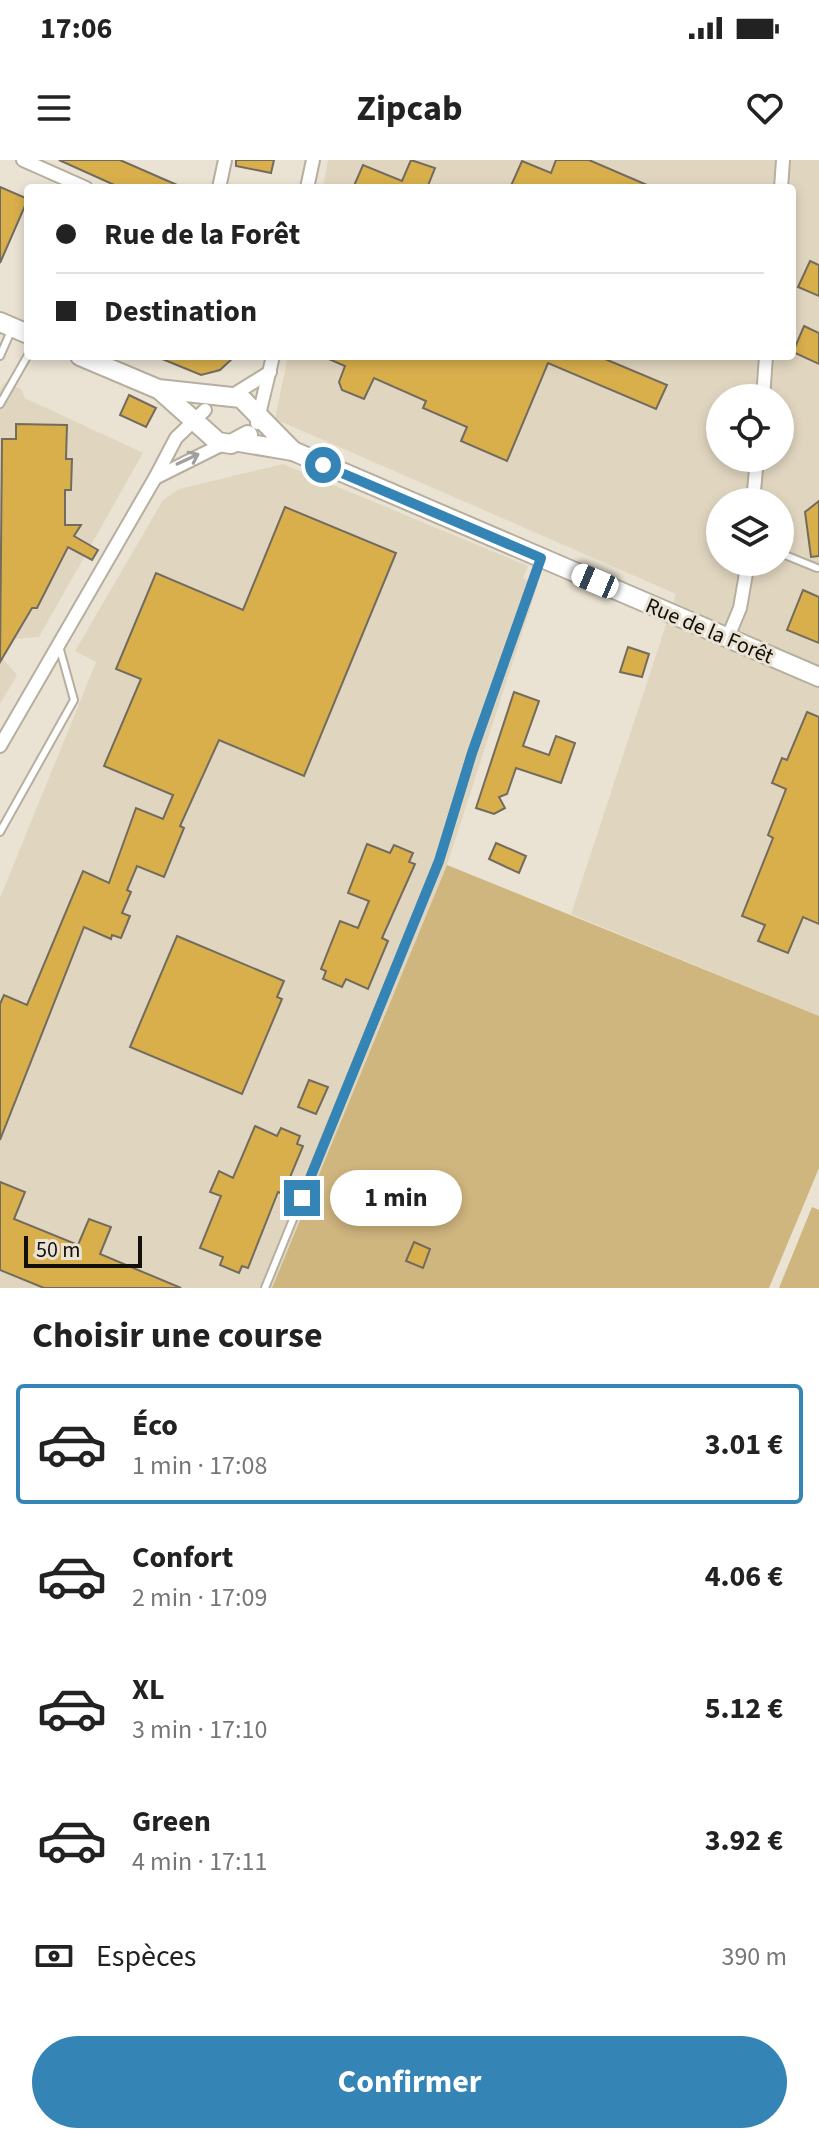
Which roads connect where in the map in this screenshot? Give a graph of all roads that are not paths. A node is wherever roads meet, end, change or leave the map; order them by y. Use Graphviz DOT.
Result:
graph roads {
  1 [pos="23,160"];
  2 [pos="225,160"];
  3 [pos="313,160"];
  4 [pos="783,160"];
  5 [pos="77,184"];
  6 [pos="220,184"];
  7 [pos="308,184"];
  8 [pos="781,184"];
  9 [pos="13,328"];
  10 [pos="0,356"];
  11 [pos="25,360"];
  12 [pos="89,360"];
  13 [pos="272,360"];
  14 [pos="766,360"];
  15 [pos="270,372"];
  16 [pos="764,384"];
  17 [pos="158,389"];
  18 [pos="0,404"];
  19 [pos="211,410"];
  20 [pos="244,429"];
  21 [pos="293,451"];
  22 [pos="155,478"];
  23 [pos="541,558"];
  24 [pos="794,559"];
  25 [pos="817,568"];
  26 [pos="746,576"];
  27 [pos="728,637"];
  28 [pos="59,644"];
  29 [pos="819,677"];
  30 [pos="0,746"];
  31 [pos="0,832"];
  32 [pos="265,1288"];
  1 -- 5 [label="street"];
  2 -- 6 [label="street"];
  3 -- 7 [label="street"];
  4 -- 8 [label="street"];
  9 -- 10 [label="lane"];
  11 -- 18 [label="lane"];
  12 -- 17 [label="street"];
  13 -- 15 [label="street"];
  14 -- 16 [label="street"];
  15 -- 19 [label="street"];
  15 -- 20 [label="street"];
  17 -- 19 [label="street"];
  17 -- 19 [label="street"];
  19 -- 20 [label="street"];
  19 -- 20 [label="street"];
  19 -- 22 [label="street"];
  20 -- 21 [label="street, Rue de la Forêt"];
  20 -- 21 [label="street, Rue de la Forêt"];
  22 -- 20 [label="street, one-way"];
  21 -- 23 [label="street, Rue de la Forêt"];
  22 -- 28 [label="street"];
  23 -- 27 [label="street, Rue de la Forêt"];
  23 -- 32 [label="lane"];
  24 -- 25 [label="lane"];
  26 -- 27 [label="street"];
  27 -- 29 [label="street, Rue de la Forêt"];
  28 -- 30 [label="street"];
  28 -- 31 [label="lane"];
}
